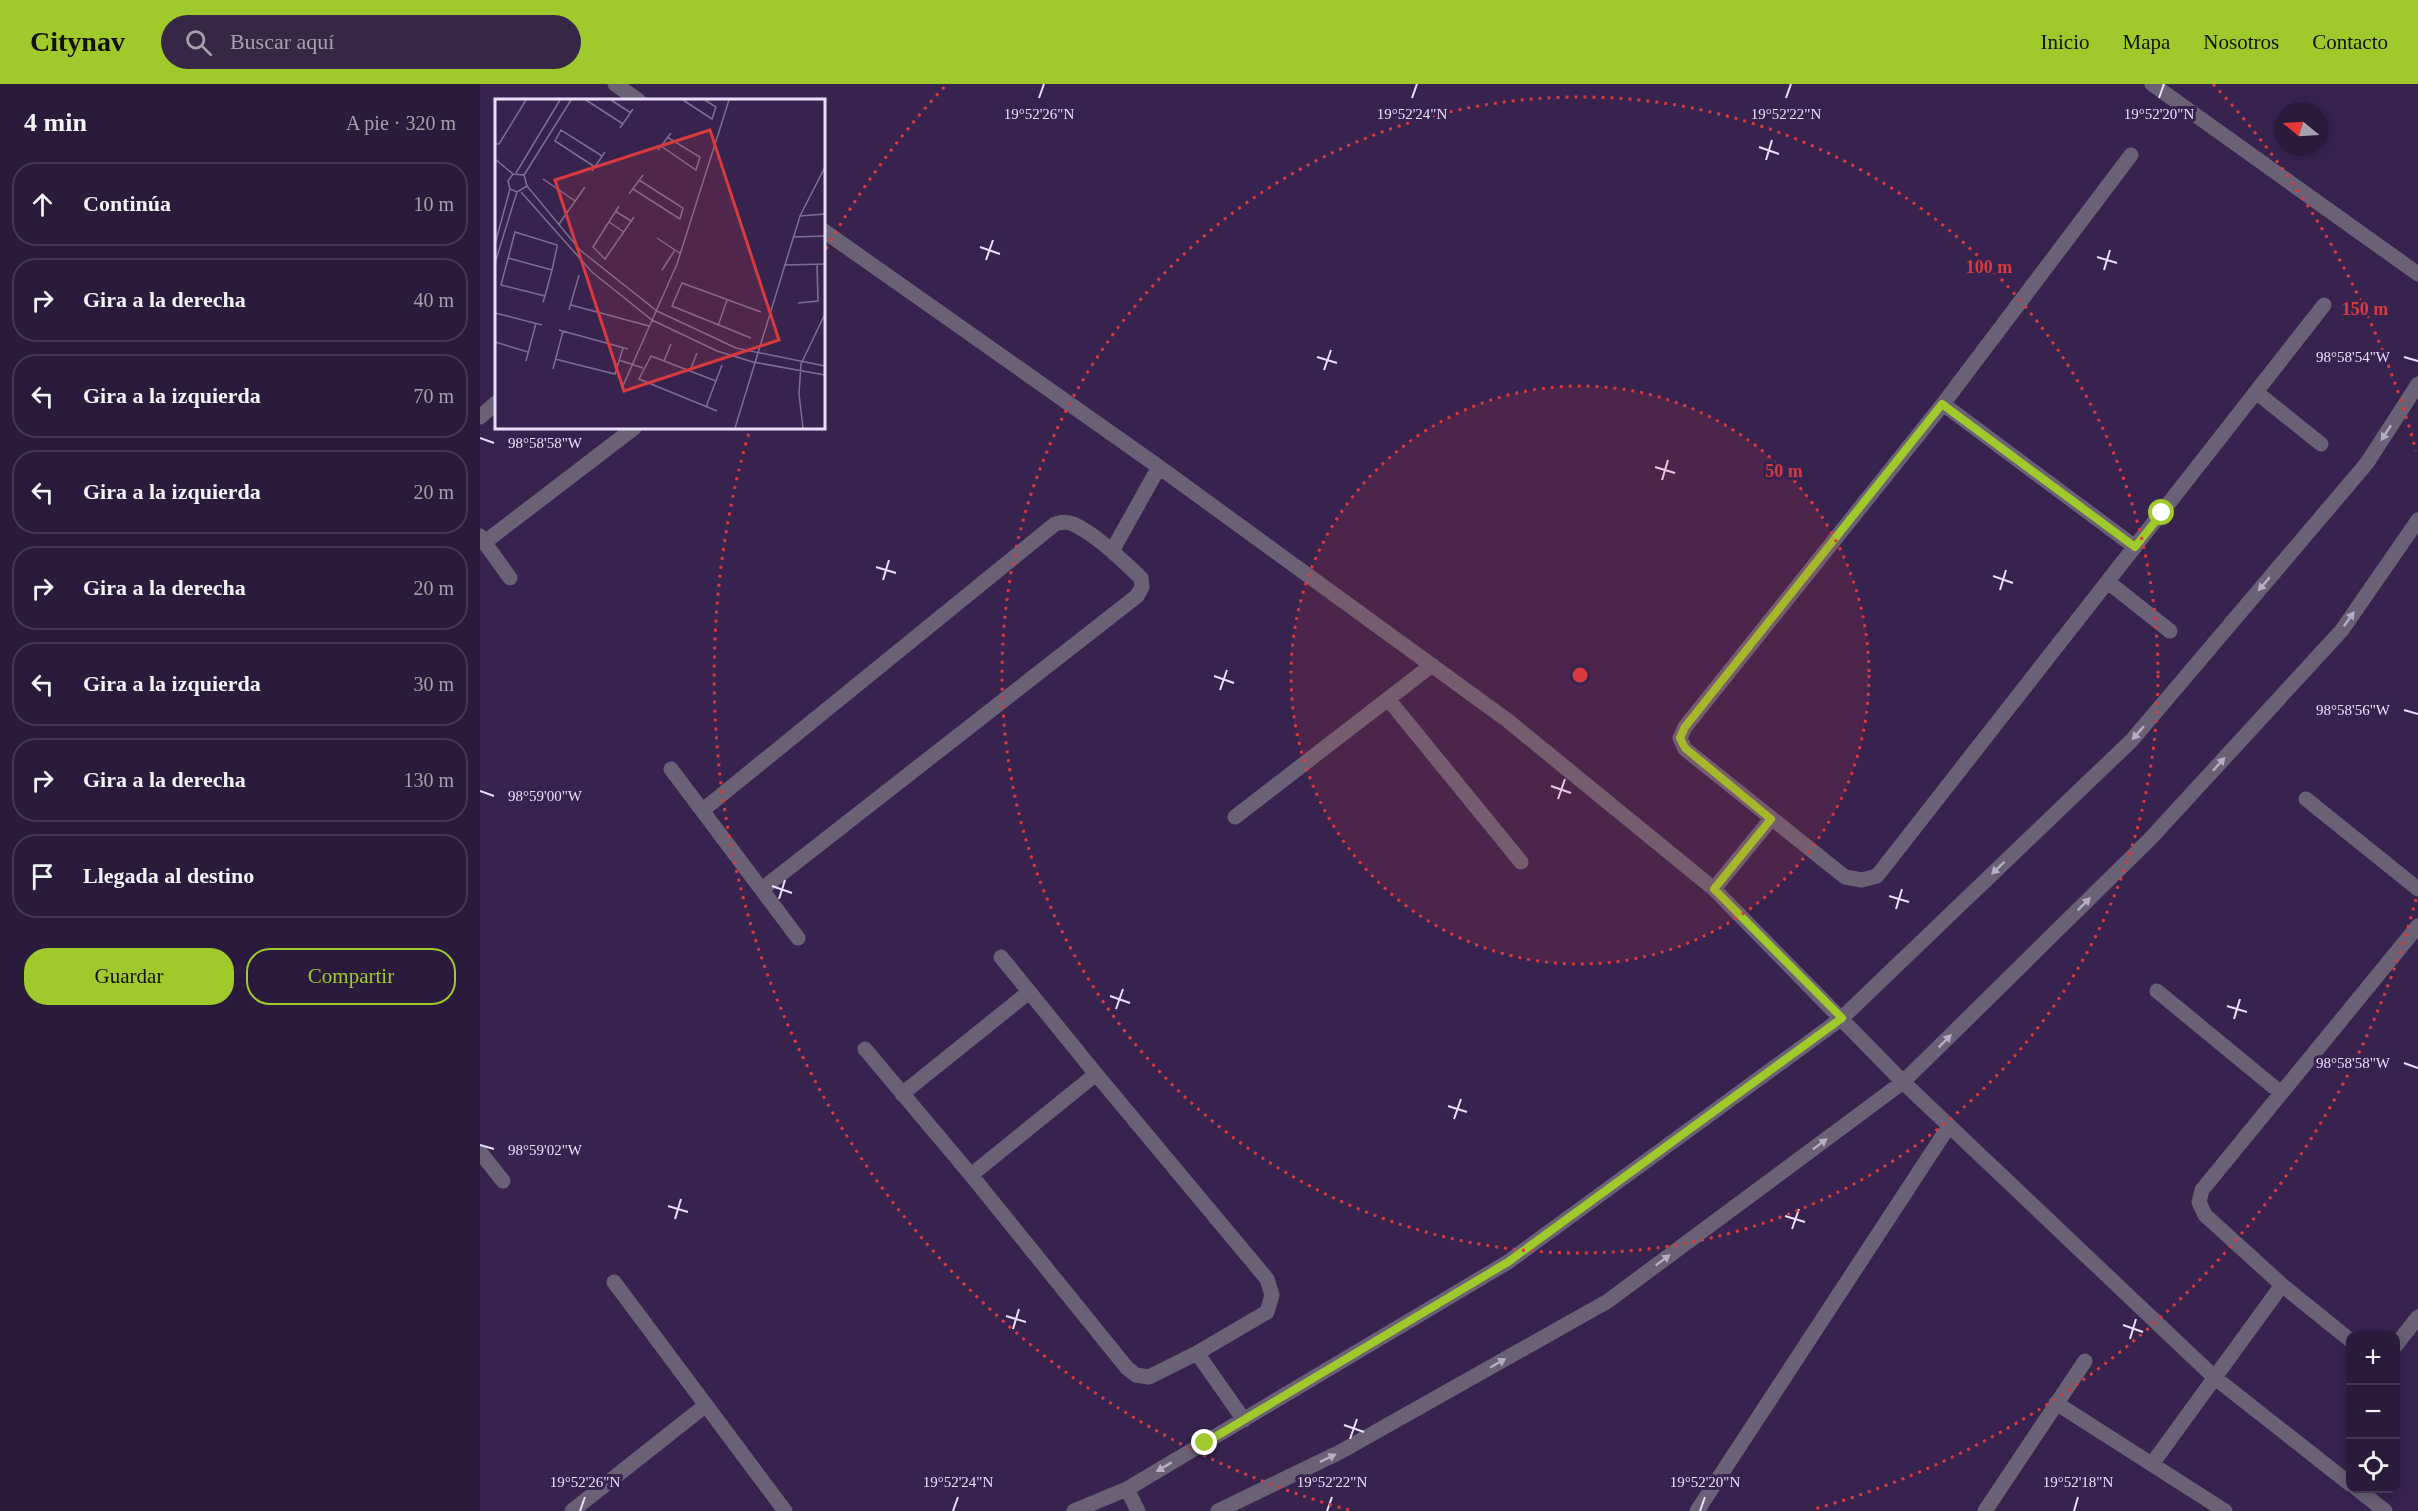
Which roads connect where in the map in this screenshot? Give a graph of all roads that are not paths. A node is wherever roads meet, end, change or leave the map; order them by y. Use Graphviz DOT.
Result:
graph roads {
  1 [pos="615,84"];
  2 [pos="2152,84"];
  3 [pos="637,99"];
  4 [pos="2131,155"];
  5 [pos="825,232"];
  6 [pos="2418,274"];
  7 [pos="2324,305"];
  8 [pos="2418,384"];
  9 [pos="2256,392"];
  10 [pos="495,404"];
  11 [pos="1942,404"];
  12 [pos="480,417"];
  13 [pos="633,429"];
  14 [pos="2321,444"];
  15 [pos="1159,467"];
  16 [pos="2418,520"];
  17 [pos="482,539"];
  18 [pos="2135,547"];
  19 [pos="1112,551"];
  20 [pos="510,578"];
  21 [pos="2108,582"];
  22 [pos="2170,631"];
  23 [pos="1432,665"];
  24 [pos="1388,699"];
  25 [pos="670,769"];
  26 [pos="2306,799"];
  27 [pos="703,810"];
  28 [pos="1235,816"];
  29 [pos="1771,819"];
  30 [pos="1521,862"];
  31 [pos="762,889"];
  32 [pos="1714,889"];
  33 [pos="2418,889"];
  34 [pos="2418,926"];
  35 [pos="798,938"];
  36 [pos="1001,957"];
  37 [pos="2157,991"];
  38 [pos="1029,992"];
  39 [pos="1842,1018"];
  40 [pos="865,1049"];
  41 [pos="1096,1074"];
  42 [pos="1903,1082"];
  43 [pos="2281,1093"];
  44 [pos="902,1094"];
  45 [pos="1949,1126"];
  46 [pos="480,1152"];
  47 [pos="971,1175"];
  48 [pos="503,1181"];
  49 [pos="614,1282"];
  50 [pos="2282,1285"];
  51 [pos="2418,1317"];
  52 [pos="2346,1337"];
  53 [pos="2400,1340"];
  54 [pos="1197,1353"];
  55 [pos="2085,1361"];
  56 [pos="2214,1377"];
  57 [pos="2056,1403"];
  58 [pos="706,1405"];
  59 [pos="1244,1420"];
  60 [pos="2152,1464"];
  61 [pos="2346,1481"];
  62 [pos="1127,1489"];
  63 [pos="2362,1493"];
  64 [pos="572,1511"];
  65 [pos="785,1511"];
  66 [pos="1074,1511"];
  67 [pos="1138,1511"];
  68 [pos="1218,1511"];
  69 [pos="1697,1511"];
  70 [pos="1985,1511"];
  71 [pos="2225,1511"];
  72 [pos="2385,1511"];
  1 -- 3 [label="street"];
  2 -- 6 [label="street"];
  4 -- 11 [label="street"];
  5 -- 15 [label="street"];
  7 -- 9 [label="street"];
  8 -- 39 [label="street, one-way"];
  9 -- 14 [label="street"];
  9 -- 18 [label="street"];
  10 -- 12 [label="street"];
  11 -- 18 [label="street"];
  11 -- 29 [label="street"];
  13 -- 17 [label="street"];
  15 -- 19 [label="street"];
  15 -- 23 [label="street"];
  42 -- 16 [label="street, one-way"];
  17 -- 20 [label="street"];
  18 -- 21 [label="street"];
  19 -- 27 [label="street"];
  19 -- 31 [label="street"];
  21 -- 22 [label="street"];
  21 -- 29 [label="street"];
  23 -- 24 [label="street"];
  23 -- 32 [label="street"];
  24 -- 28 [label="street"];
  24 -- 30 [label="street"];
  25 -- 27 [label="street"];
  26 -- 33 [label="street"];
  27 -- 31 [label="street"];
  29 -- 32 [label="street"];
  31 -- 35 [label="street"];
  32 -- 39 [label="street"];
  34 -- 43 [label="street"];
  36 -- 38 [label="street"];
  37 -- 43 [label="street"];
  38 -- 41 [label="street"];
  38 -- 44 [label="street"];
  39 -- 42 [label="street"];
  39 -- 59 [label="street"];
  40 -- 44 [label="street"];
  41 -- 47 [label="street"];
  41 -- 54 [label="street"];
  42 -- 45 [label="street"];
  68 -- 42 [label="street, one-way"];
  43 -- 50 [label="street"];
  44 -- 47 [label="street"];
  45 -- 56 [label="street"];
  45 -- 69 [label="street"];
  46 -- 48 [label="street"];
  47 -- 54 [label="street"];
  49 -- 58 [label="street"];
  50 -- 52 [label="street"];
  50 -- 56 [label="street"];
  51 -- 53 [label="street"];
  54 -- 59 [label="street"];
  55 -- 57 [label="street"];
  56 -- 60 [label="street"];
  56 -- 61 [label="street"];
  57 -- 60 [label="street"];
  57 -- 70 [label="street"];
  58 -- 64 [label="street"];
  58 -- 65 [label="street"];
  59 -- 62 [label="street, one-way"];
  60 -- 71 [label="street"];
  62 -- 66 [label="street"];
  62 -- 67 [label="street"];
  63 -- 72 [label="street"];
}
